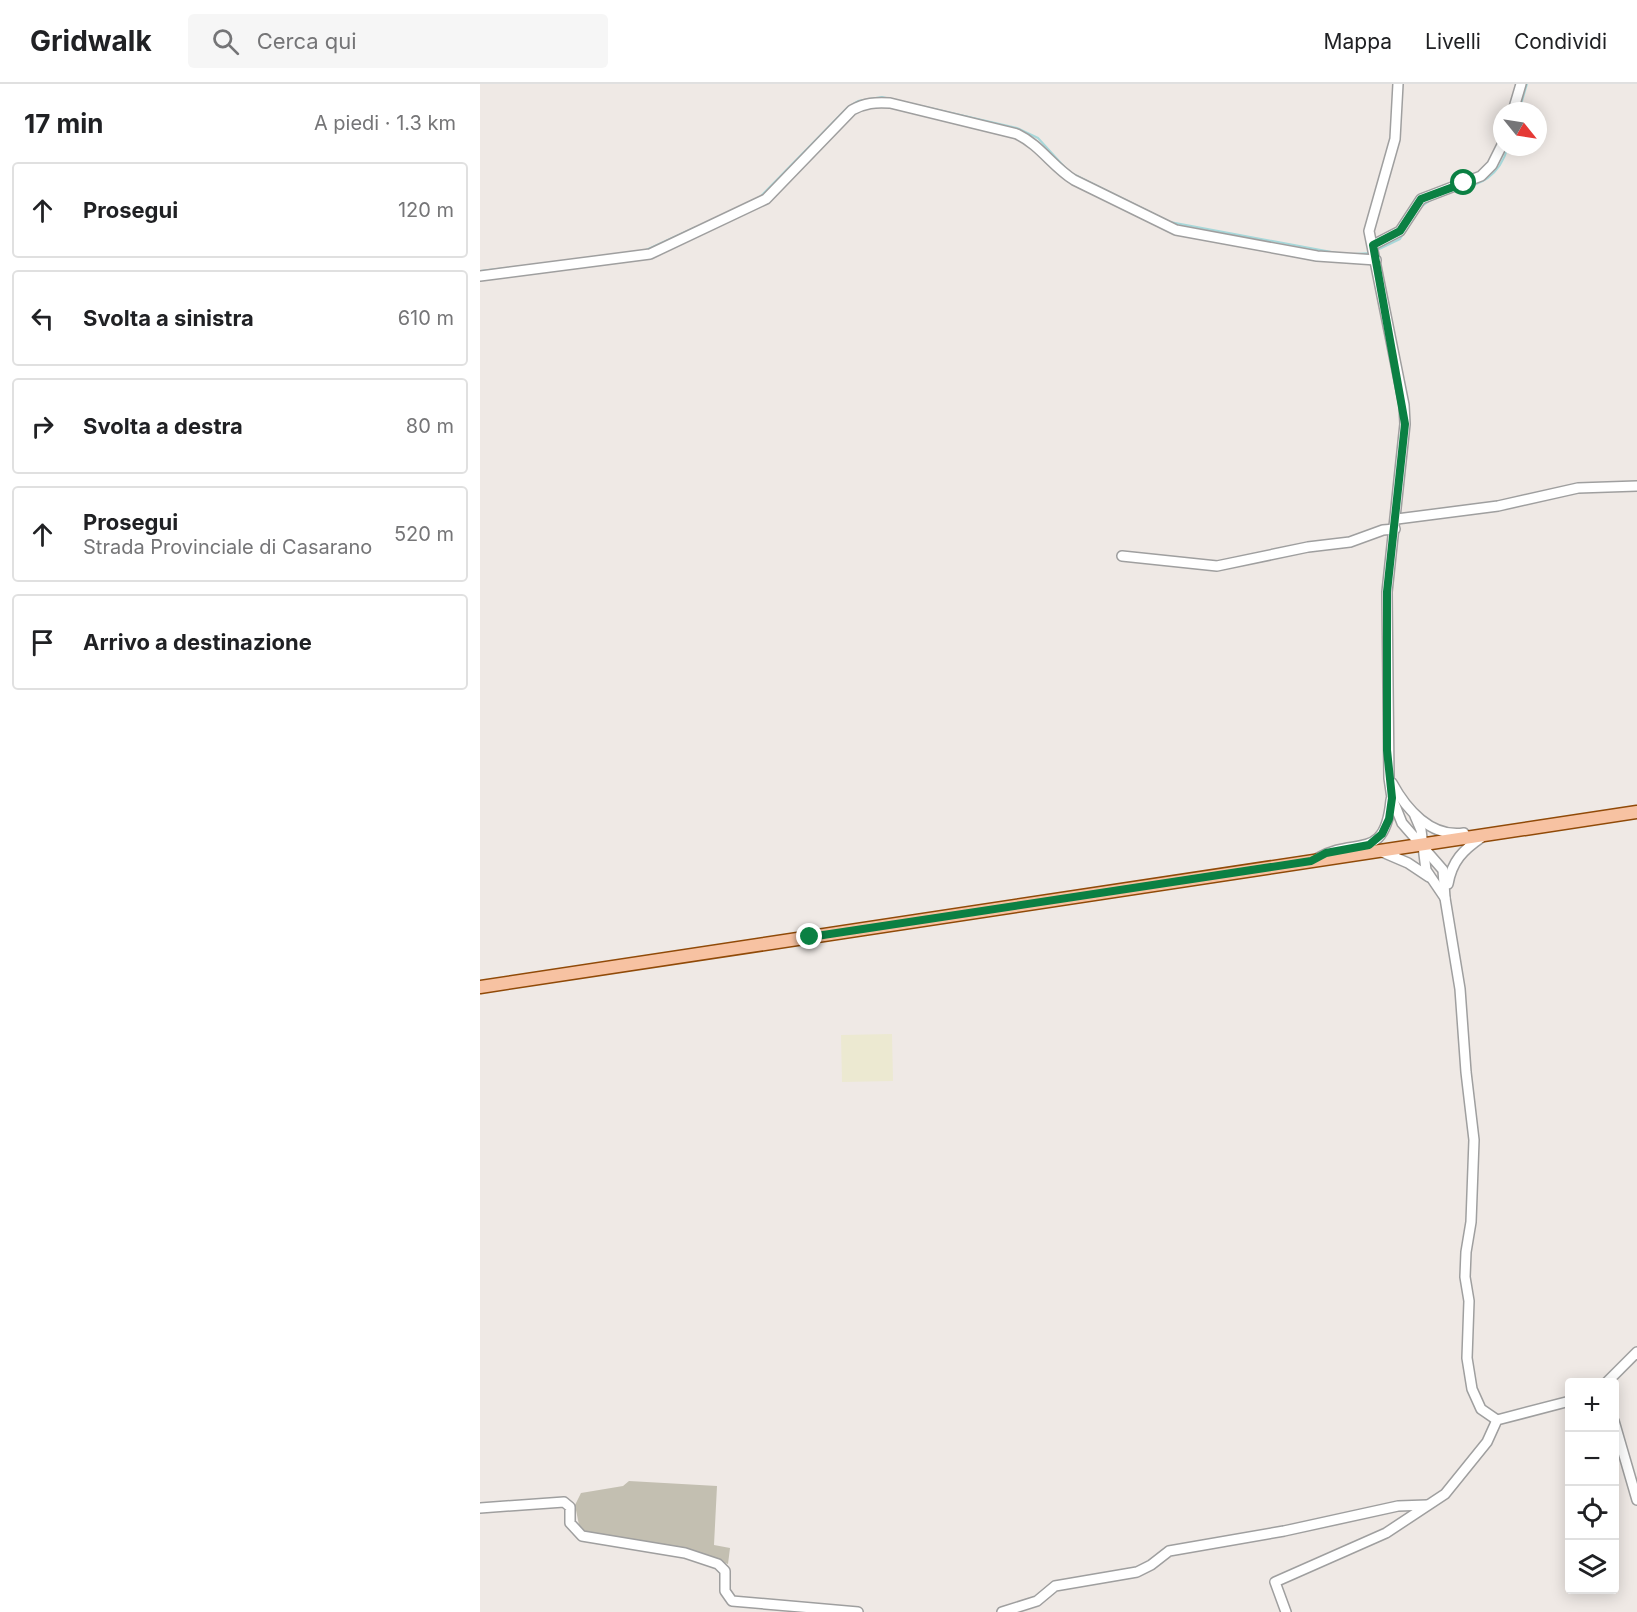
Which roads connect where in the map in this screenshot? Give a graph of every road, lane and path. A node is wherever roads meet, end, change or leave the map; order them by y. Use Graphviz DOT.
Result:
graph roads {
  1 [pos="1398,84"];
  2 [pos="1521,84"];
  3 [pos="1516,102"];
  4 [pos="1496,156"];
  5 [pos="1373,245"];
  6 [pos="1375,258"];
  7 [pos="480,276"];
  8 [pos="1637,486"];
  9 [pos="1396,524"];
  10 [pos="1122,556"];
  11 [pos="1389,778"];
  12 [pos="1392,798"];
  13 [pos="1637,812"];
  14 [pos="1415,816"];
  15 [pos="1516,831"];
  16 [pos="1484,835"];
  17 [pos="1422,845"];
  18 [pos="1380,851"];
  19 [pos="1311,861"];
  20 [pos="1433,880"];
  21 [pos="1445,898"];
  22 [pos="480,987"];
  23 [pos="1637,1352"];
  24 [pos="1612,1378"];
  25 [pos="1565,1402"];
  26 [pos="1497,1420"];
  27 [pos="1617,1432"];
  28 [pos="1637,1500"];
  29 [pos="1427,1505"];
  30 [pos="480,1508"];
  31 [pos="858,1612"];
  32 [pos="1002,1612"];
  33 [pos="1286,1612"];
  1 -- 5 [label="street"];
  2 -- 3 [label="street"];
  4 -- 5 [label="street"];
  5 -- 6 [label="street"];
  6 -- 7 [label="street"];
  6 -- 9 [label="street"];
  8 -- 9 [label="street"];
  9 -- 10 [label="street"];
  9 -- 11 [label="street"];
  11 -- 12 [label="street"];
  11 -- 14 [label="street"];
  12 -- 17 [label="street"];
  12 -- 19 [label="street"];
  13 -- 15 [label="main road"];
  14 -- 15 [label="street"];
  14 -- 17 [label="street"];
  15 -- 16 [label="main road"];
  16 -- 17 [label="main road"];
  16 -- 21 [label="street"];
  17 -- 18 [label="main road"];
  17 -- 20 [label="street"];
  17 -- 21 [label="street"];
  18 -- 19 [label="main road"];
  18 -- 20 [label="street"];
  19 -- 22 [label="main road"];
  20 -- 21 [label="street"];
  21 -- 26 [label="street"];
  23 -- 24 [label="street"];
  25 -- 26 [label="street"];
  26 -- 29 [label="street"];
  27 -- 28 [label="street"];
  29 -- 32 [label="street"];
  29 -- 33 [label="street"];
  30 -- 31 [label="street"];
}
